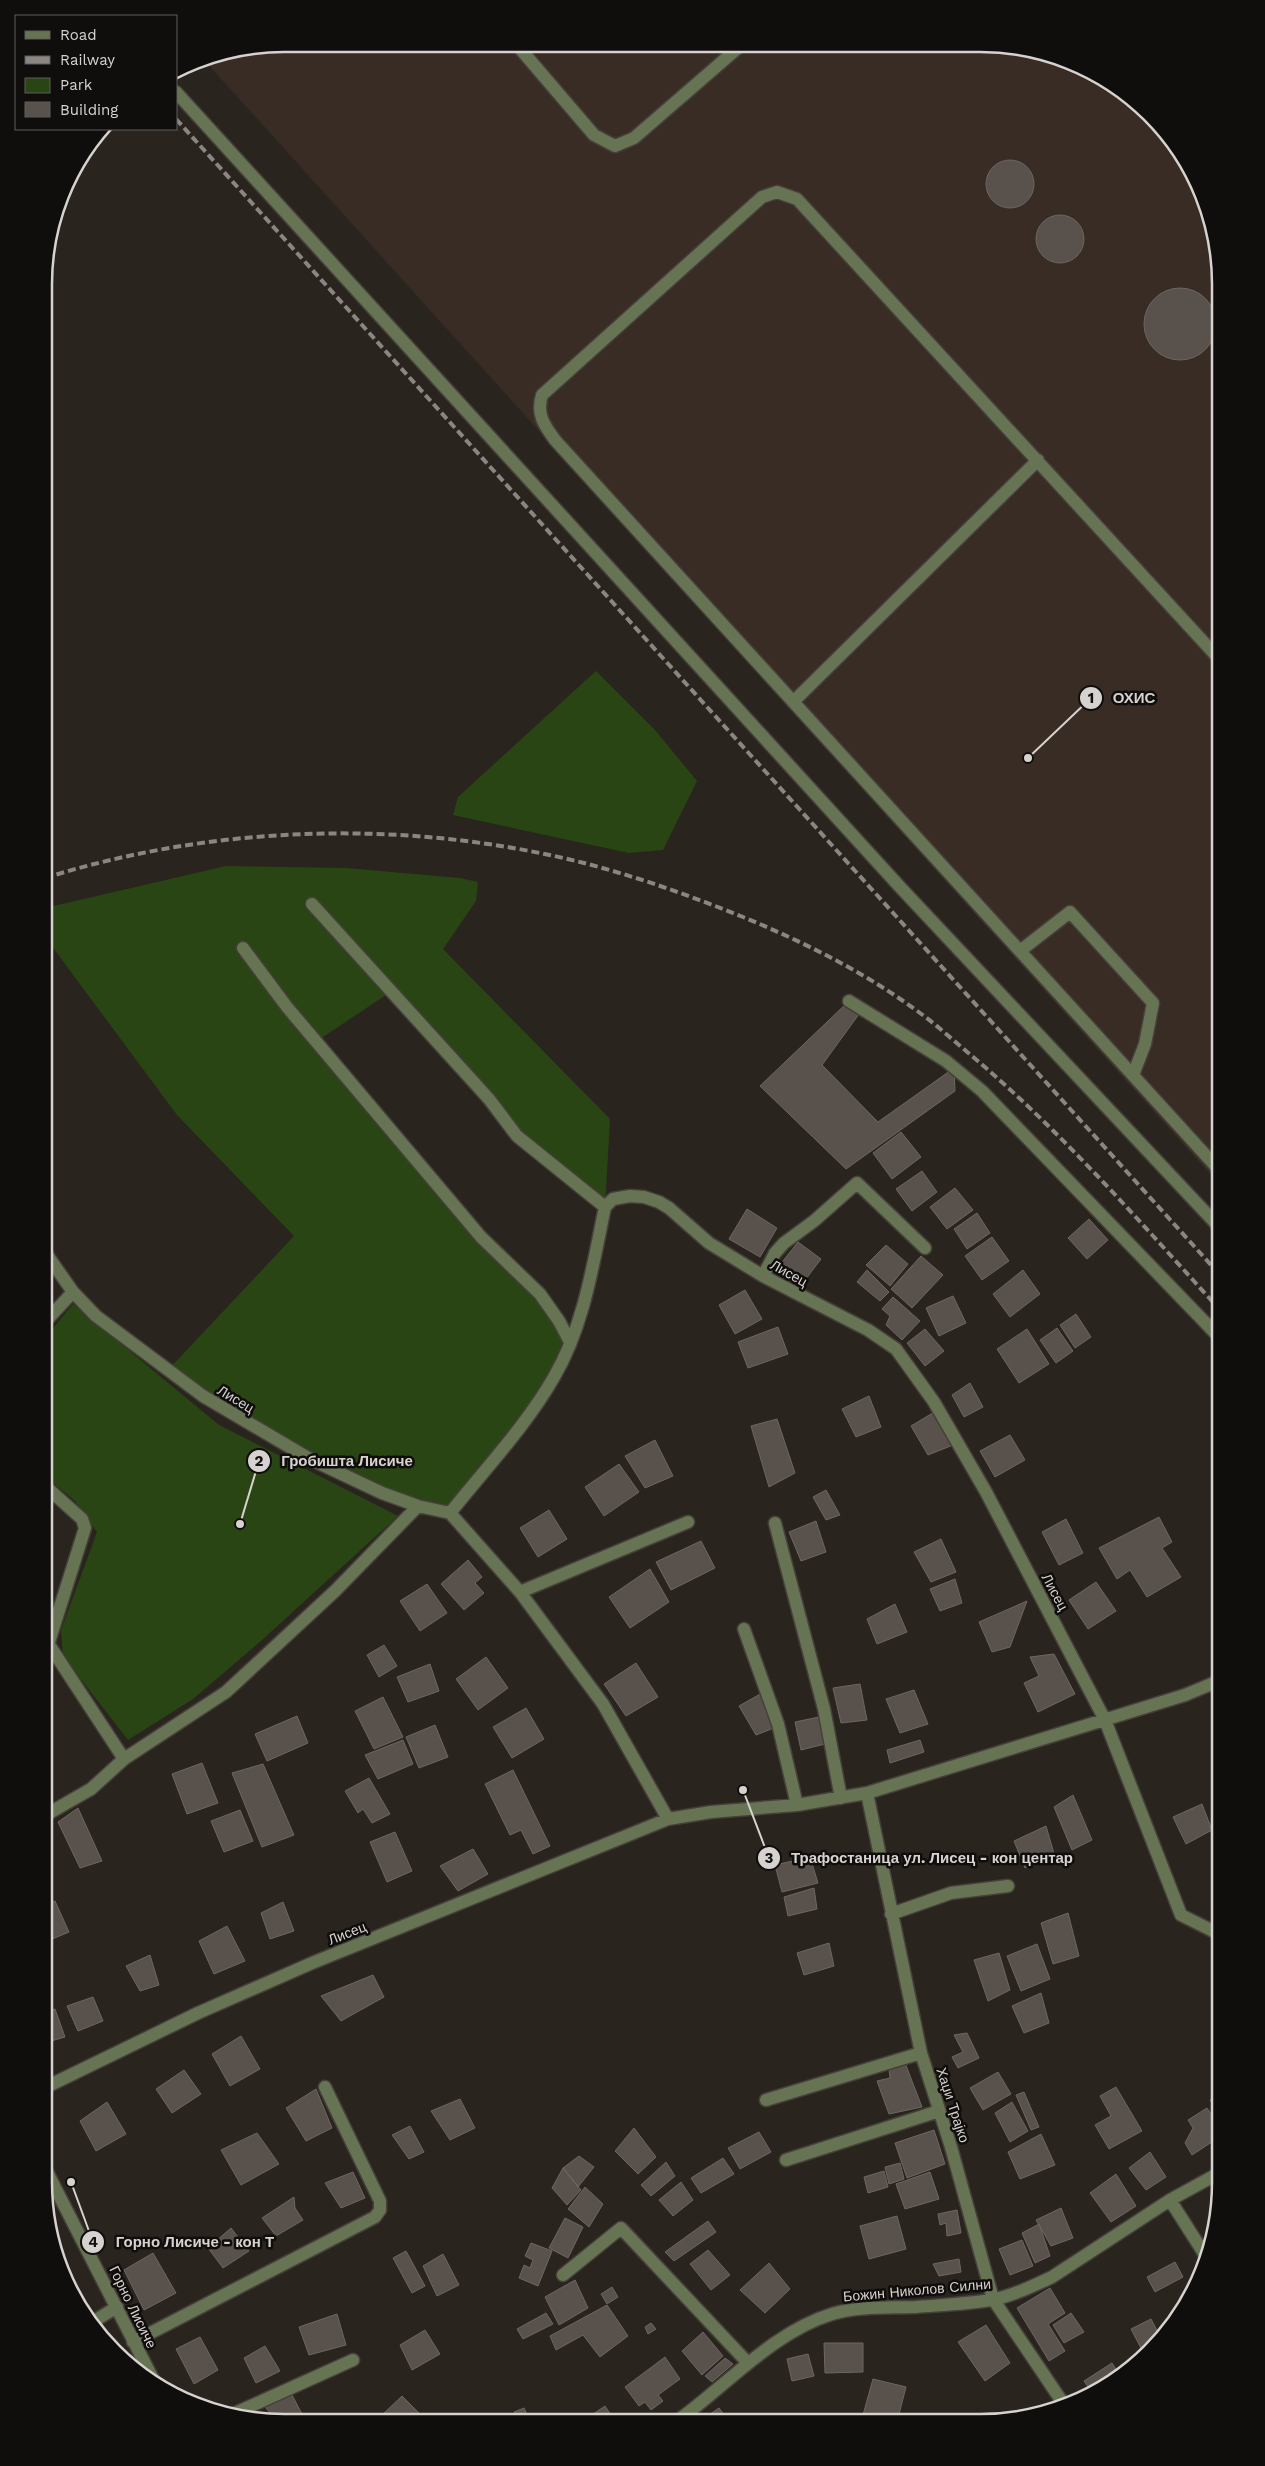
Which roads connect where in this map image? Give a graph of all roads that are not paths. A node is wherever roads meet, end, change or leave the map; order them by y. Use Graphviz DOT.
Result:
graph roads {
  1 [pos="523,52"];
  2 [pos="733,52"];
  3 [pos="178,94"];
  4 [pos="1038,460"];
  5 [pos="1212,651"];
  6 [pos="793,702"];
  7 [pos="312,904"];
  8 [pos="243,948"];
  9 [pos="1020,951"];
  10 [pos="848,1001"];
  11 [pos="1133,1075"];
  12 [pos="1212,1162"];
  13 [pos="605,1207"];
  14 [pos="1212,1219"];
  15 [pos="925,1248"];
  16 [pos="52,1262"];
  17 [pos="763,1276"];
  18 [pos="73,1292"];
  19 [pos="52,1314"];
  20 [pos="1212,1330"];
  21 [pos="570,1342"];
  22 [pos="52,1491"];
  23 [pos="418,1506"];
  24 [pos="450,1513"];
  25 [pos="688,1522"];
  26 [pos="775,1523"];
  27 [pos="520,1592"];
  28 [pos="52,1627"];
  29 [pos="744,1629"];
  30 [pos="52,1648"];
  31 [pos="1212,1684"];
  32 [pos="1105,1720"];
  33 [pos="124,1758"];
  34 [pos="867,1793"];
  35 [pos="841,1798"];
  36 [pos="797,1805"];
  37 [pos="52,1811"];
  38 [pos="668,1819"];
  39 [pos="1008,1886"];
  40 [pos="891,1914"];
  41 [pos="1212,1931"];
  42 [pos="921,2053"];
  43 [pos="52,2084"];
  44 [pos="325,2087"];
  45 [pos="766,2100"];
  46 [pos="939,2111"];
  47 [pos="786,2160"];
  48 [pos="1212,2177"];
  49 [pos="52,2181"];
  50 [pos="1170,2200"];
  51 [pos="1202,2250"];
  52 [pos="563,2275"];
  53 [pos="993,2300"];
  54 [pos="117,2307"];
  55 [pos="98,2319"];
  56 [pos="133,2342"];
  57 [pos="353,2360"];
  58 [pos="748,2363"];
  59 [pos="147,2369"];
  60 [pos="1060,2399"];
  61 [pos="243,2410"];
  62 [pos="687,2413"];
  1 -- 2 [label="street"];
  3 -- 14 [label="street"];
  4 -- 5 [label="street"];
  4 -- 6 [label="street"];
  4 -- 6 [label="street"];
  6 -- 9 [label="street"];
  7 -- 13 [label="street"];
  8 -- 21 [label="street"];
  9 -- 11 [label="street"];
  9 -- 11 [label="street"];
  10 -- 20 [label="street"];
  11 -- 12 [label="street"];
  13 -- 17 [label="street, Лисец"];
  13 -- 21 [label="street"];
  15 -- 17 [label="street"];
  16 -- 18 [label="street, Лисец"];
  17 -- 32 [label="street, Лисец"];
  18 -- 19 [label="street"];
  18 -- 23 [label="street, Лисец"];
  21 -- 24 [label="street"];
  22 -- 28 [label="street"];
  23 -- 24 [label="street, Лисец"];
  23 -- 33 [label="street"];
  24 -- 27 [label="street"];
  25 -- 27 [label="street"];
  26 -- 35 [label="street"];
  27 -- 38 [label="street"];
  29 -- 36 [label="street"];
  30 -- 33 [label="street"];
  31 -- 32 [label="street, Лисец"];
  32 -- 34 [label="street, Лисец"];
  32 -- 41 [label="street, Лисец"];
  33 -- 37 [label="street"];
  34 -- 35 [label="street, Лисец"];
  34 -- 40 [label="street, Хаџи Трајко"];
  35 -- 36 [label="street, Лисец"];
  36 -- 38 [label="street, Лисец"];
  38 -- 43 [label="street, Лисец"];
  39 -- 40 [label="street"];
  40 -- 42 [label="street, Хаџи Трајко"];
  42 -- 45 [label="street"];
  42 -- 46 [label="street, Хаџи Трајко"];
  44 -- 56 [label="street"];
  46 -- 47 [label="street"];
  46 -- 53 [label="street, Хаџи Трајко"];
  48 -- 50 [label="street, Божин Николов Силни"];
  49 -- 54 [label="street, Горно Лисиче"];
  50 -- 51 [label="street"];
  50 -- 53 [label="street, Божин Николов Силни"];
  52 -- 58 [label="street"];
  53 -- 58 [label="street, Божин Николов Силни"];
  53 -- 60 [label="street, Хаџи Трајко"];
  54 -- 55 [label="street"];
  54 -- 56 [label="street, Горно Лисиче"];
  56 -- 59 [label="street, Горно Лисиче"];
  57 -- 61 [label="street"];
  58 -- 62 [label="street, Божин Николов Силни"];
}
